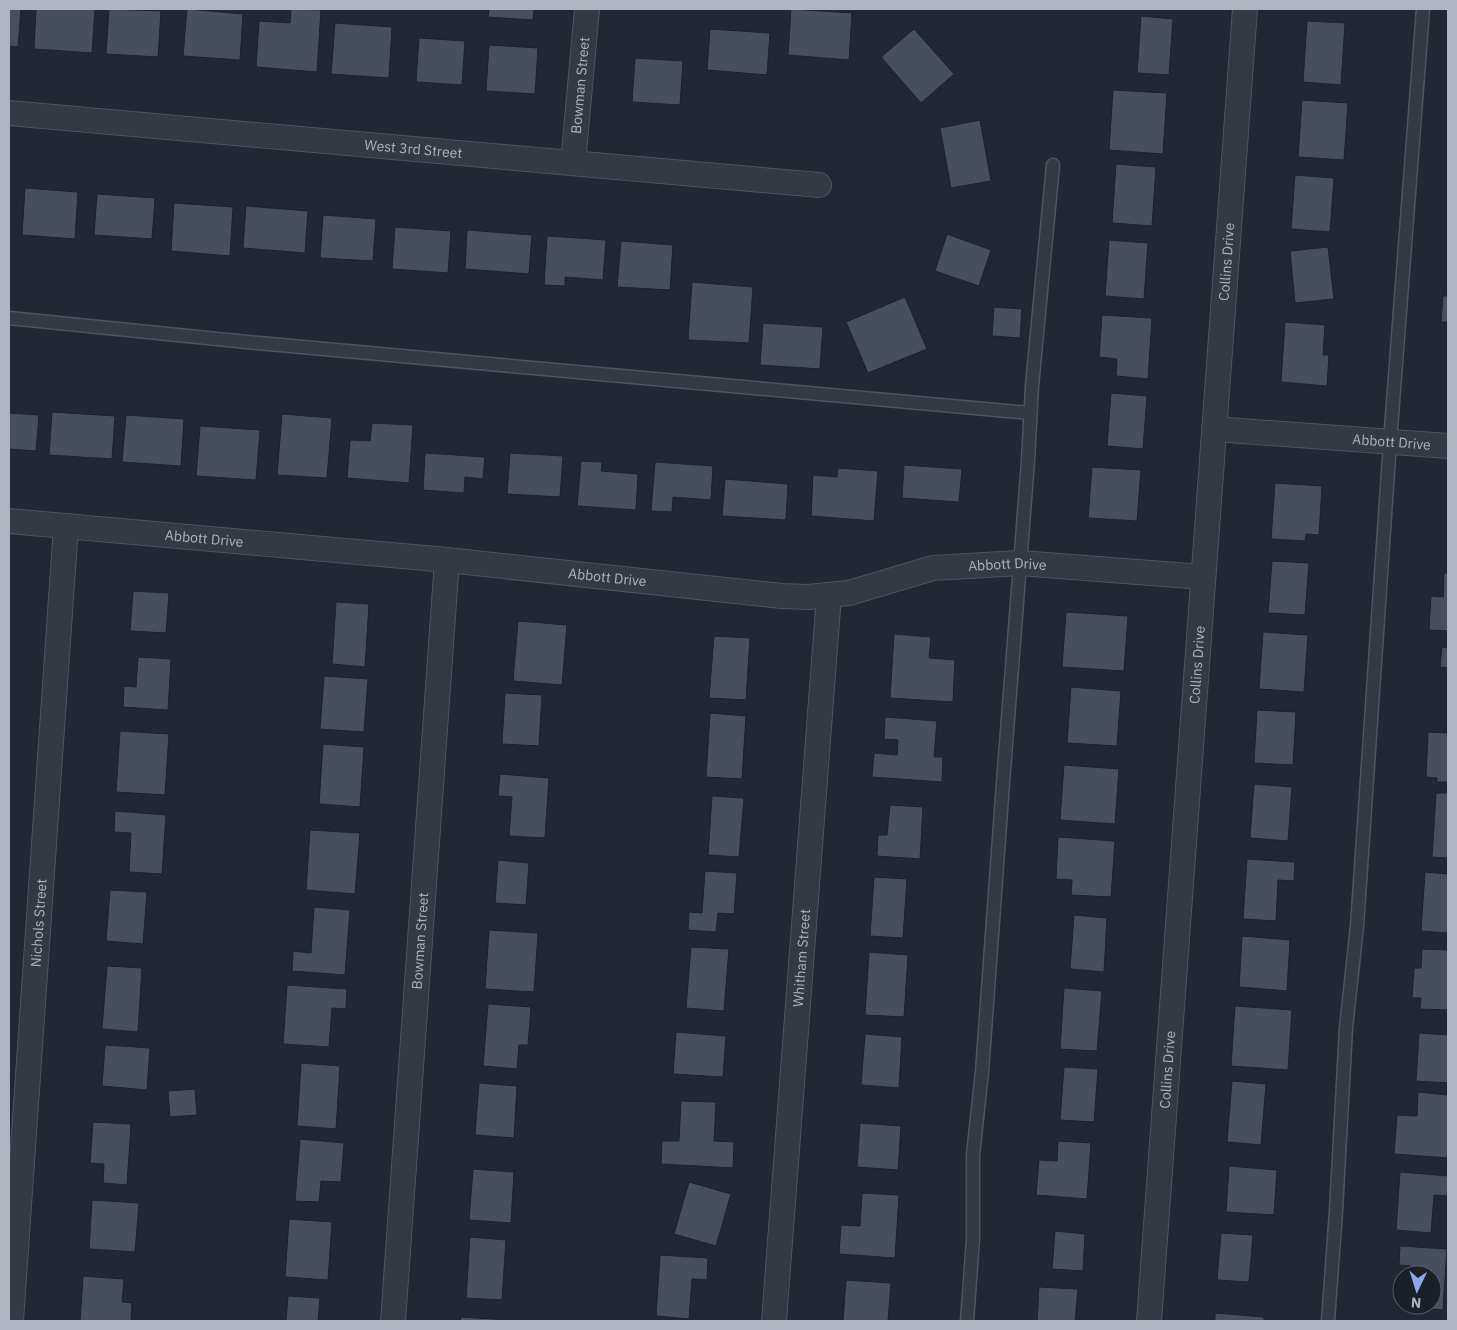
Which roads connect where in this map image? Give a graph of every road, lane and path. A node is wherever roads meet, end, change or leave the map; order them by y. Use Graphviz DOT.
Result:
graph roads {
  1 [pos="587,9"];
  2 [pos="1245,9"];
  3 [pos="1423,9"];
  4 [pos="9,113"];
  5 [pos="573,163"];
  6 [pos="1053,165"];
  7 [pos="819,185"];
  8 [pos="9,318"];
  9 [pos="1030,413"];
  10 [pos="1214,429"];
  11 [pos="1390,442"];
  12 [pos="1448,446"];
  13 [pos="9,521"];
  14 [pos="66,526"];
  15 [pos="447,560"];
  16 [pos="1020,563"];
  17 [pos="1203,577"];
  18 [pos="829,595"];
  19 [pos="11,1321"];
  20 [pos="393,1321"];
  21 [pos="774,1321"];
  22 [pos="967,1321"];
  23 [pos="1149,1321"];
  24 [pos="1328,1321"];
  1 -- 5 [label="street, Bowman Street"];
  2 -- 10 [label="street, Collins Drive"];
  3 -- 11 [label="lane"];
  4 -- 5 [label="street, West 3rd Street"];
  5 -- 7 [label="street, West 3rd Street"];
  6 -- 9 [label="lane"];
  8 -- 9 [label="lane"];
  9 -- 16 [label="lane"];
  10 -- 11 [label="street, Abbott Drive"];
  10 -- 17 [label="street, Collins Drive"];
  11 -- 12 [label="street, Abbott Drive"];
  11 -- 24 [label="lane"];
  13 -- 14 [label="street, Abbott Drive"];
  14 -- 15 [label="street, Abbott Drive"];
  14 -- 19 [label="street, Nichols Street"];
  15 -- 18 [label="street, Abbott Drive"];
  15 -- 20 [label="street, Bowman Street"];
  16 -- 17 [label="street, Abbott Drive"];
  16 -- 18 [label="street, Abbott Drive"];
  16 -- 22 [label="lane"];
  17 -- 23 [label="street, Collins Drive"];
  18 -- 21 [label="street, Whitham Street"];
}
